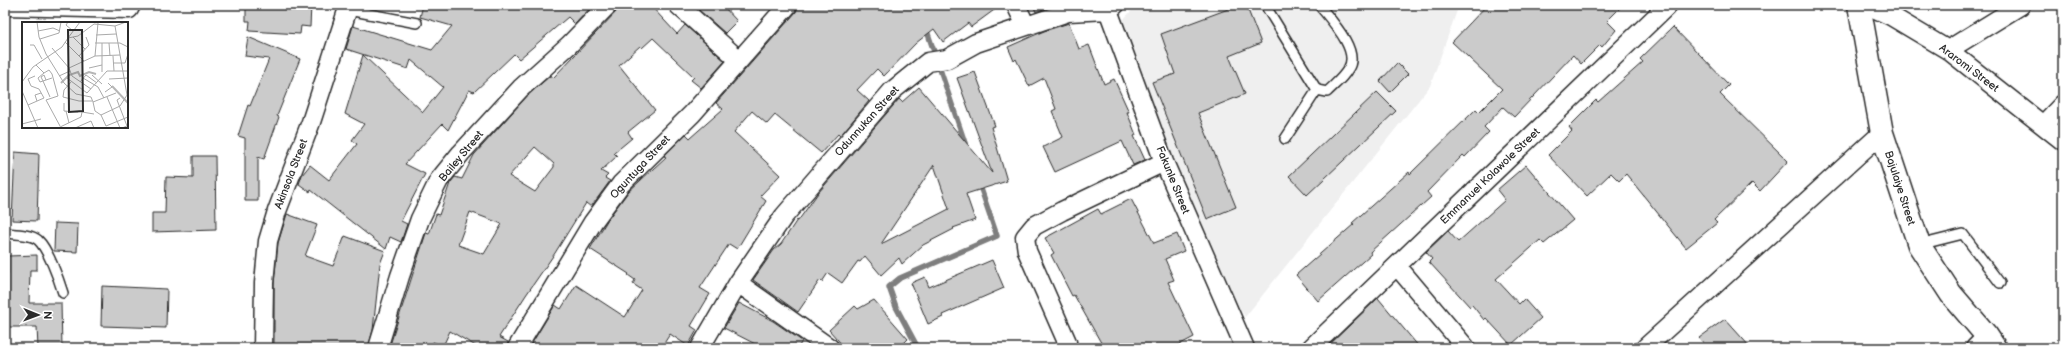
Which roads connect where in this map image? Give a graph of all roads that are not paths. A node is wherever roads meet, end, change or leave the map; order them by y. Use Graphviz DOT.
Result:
graph roads {
  1 [pos="131,5"];
  2 [pos="608,5"];
  3 [pos="678,5"];
  4 [pos="788,5"];
  5 [pos="1016,5"];
  6 [pos="1265,5"];
  7 [pos="1319,5"];
  8 [pos="1668,5"];
  9 [pos="1859,5"];
  10 [pos="1867,5"];
  11 [pos="2021,5"];
  12 [pos="5,6"];
  13 [pos="348,7"];
  14 [pos="1111,8"];
  15 [pos="1891,11"];
  16 [pos="417,23"];
  17 [pos="1026,26"];
  18 [pos="1948,50"];
  19 [pos="738,59"];
  20 [pos="1317,90"];
  21 [pos="2063,104"];
  22 [pos="2043,125"];
  23 [pos="1882,133"];
  24 [pos="1285,139"];
  25 [pos="2063,142"];
  26 [pos="1164,162"];
  27 [pos="5,233"];
  28 [pos="1919,245"];
  29 [pos="1397,266"];
  30 [pos="738,283"];
  31 [pos="2000,284"];
  32 [pos="63,293"];
  33 [pos="1066,342"];
  34 [pos="1985,344"];
  35 [pos="263,348"];
  36 [pos="378,348"];
  37 [pos="517,348"];
  38 [pos="700,348"];
  39 [pos="830,348"];
  40 [pos="1245,348"];
  41 [pos="1311,348"];
  42 [pos="1466,348"];
  43 [pos="1644,348"];
  1 -- 12 [label="street"];
  2 -- 36 [label="street, Bailey Street"];
  3 -- 19 [label="street"];
  4 -- 19 [label="street, Oguntuga Street"];
  5 -- 17 [label="street"];
  6 -- 20 [label="lane"];
  7 -- 20 [label="lane"];
  8 -- 29 [label="street, Emmanuel Kolawole Street"];
  9 -- 23 [label="street, Bajulaiye Street"];
  10 -- 15 [label="street, Araromi Street"];
  11 -- 18 [label="street"];
  13 -- 16 [label="lane"];
  13 -- 35 [label="street, Akinsola Street"];
  14 -- 17 [label="street, Odunnukan Street"];
  14 -- 26 [label="street, Fakunle Street"];
  15 -- 18 [label="street, Araromi Street"];
  17 -- 30 [label="street, Odunnukan Street"];
  18 -- 22 [label="street, Araromi Street"];
  19 -- 37 [label="street, Oguntuga Street"];
  20 -- 24 [label="lane"];
  21 -- 22 [label="street"];
  22 -- 25 [label="street, Araromi Street"];
  23 -- 28 [label="street, Bajulaiye Street"];
  23 -- 43 [label="street"];
  26 -- 33 [label="street"];
  26 -- 40 [label="street, Fakunle Street"];
  27 -- 32 [label="lane"];
  28 -- 31 [label="lane"];
  28 -- 34 [label="street, Bajulaiye Street"];
  29 -- 41 [label="street, Emmanuel Kolawole Street"];
  29 -- 42 [label="street"];
  30 -- 38 [label="street, Odunnukan Street"];
  30 -- 39 [label="street"];
}
